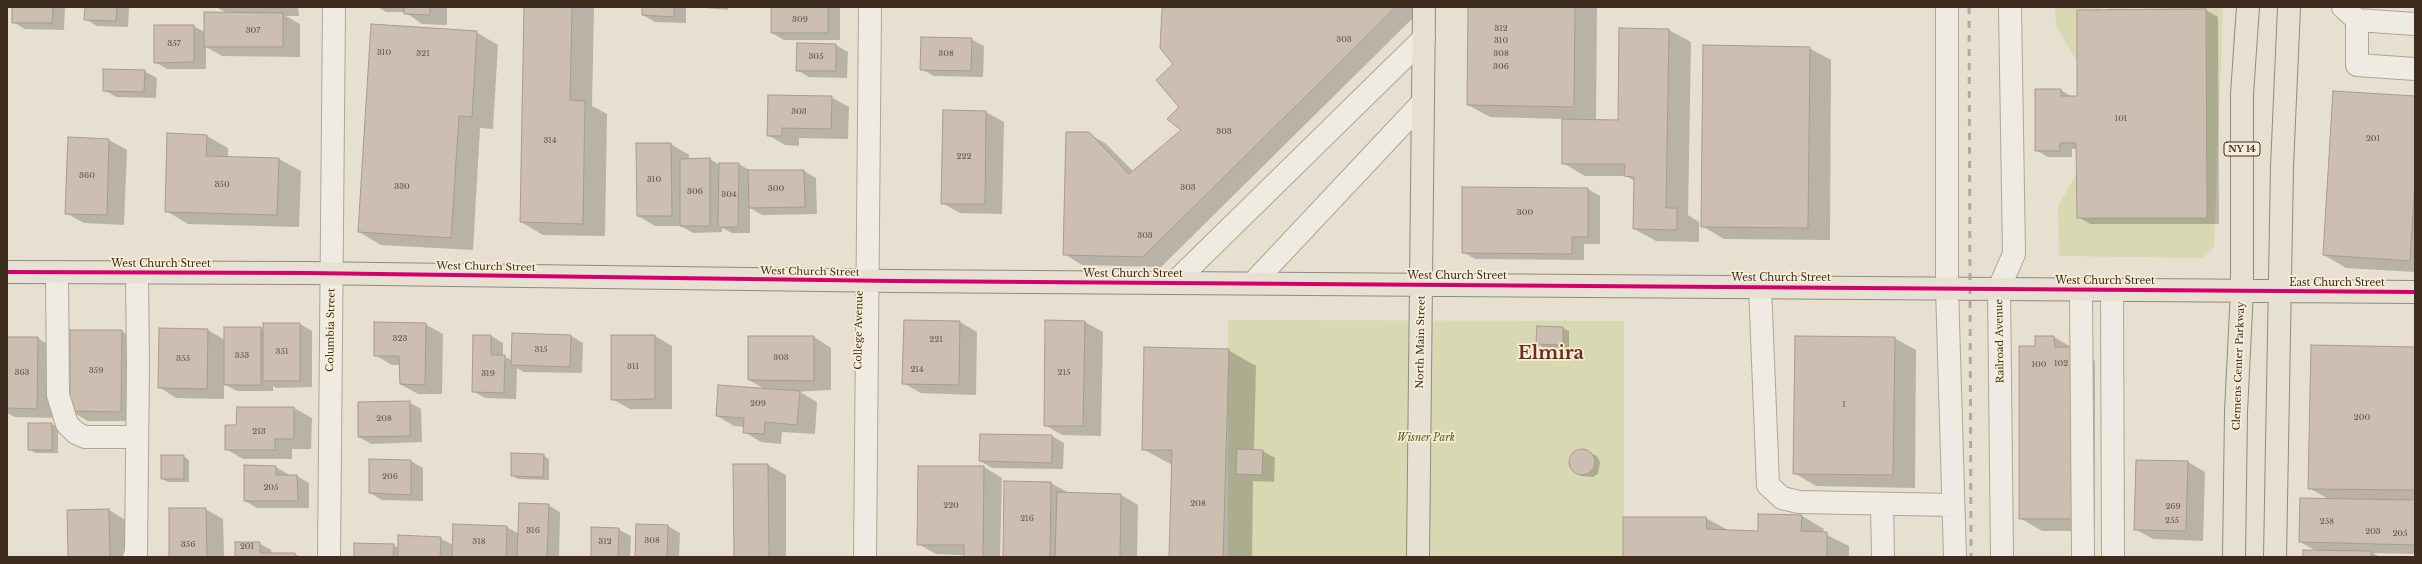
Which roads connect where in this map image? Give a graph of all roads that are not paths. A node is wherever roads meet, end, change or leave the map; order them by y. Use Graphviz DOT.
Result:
graph roads {
  1 [pos="334,7"];
  2 [pos="870,7"];
  3 [pos="1424,7"];
  4 [pos="1947,7"];
  5 [pos="2010,7"];
  6 [pos="2248,7"];
  7 [pos="2289,7"];
  8 [pos="2350,14"];
  9 [pos="2415,24"];
  10 [pos="1424,38"];
  11 [pos="2415,69"];
  12 [pos="1423,102"];
  13 [pos="7,272"];
  14 [pos="57,272"];
  15 [pos="137,272"];
  16 [pos="332,273"];
  17 [pos="867,281"];
  18 [pos="1175,282"];
  19 [pos="1253,283"];
  20 [pos="1421,284"];
  21 [pos="1760,286"];
  22 [pos="1947,288"];
  23 [pos="1999,288"];
  24 [pos="2081,289"];
  25 [pos="2112,289"];
  26 [pos="2261,290"];
  27 [pos="2415,292"];
  28 [pos="137,437"];
  29 [pos="1882,504"];
  30 [pos="1953,505"];
  31 [pos="134,557"];
  32 [pos="329,557"];
  33 [pos="865,557"];
  34 [pos="1418,557"];
  35 [pos="1883,557"];
  36 [pos="1955,557"];
  37 [pos="2002,557"];
  38 [pos="2083,557"];
  39 [pos="2113,557"];
  40 [pos="2234,557"];
  41 [pos="2276,557"];
  1 -- 16 [label="street, Columbia Street"];
  2 -- 17 [label="street, College Avenue"];
  3 -- 10 [label="main road, North Main Street"];
  4 -- 22 [label="street"];
  5 -- 23 [label="street, Railroad Avenue"];
  6 -- 26 [label="main road, Clemens Center Parkway / NY 14"];
  7 -- 26 [label="main road, Clemens Center Parkway / NY 14"];
  8 -- 9 [label="street"];
  8 -- 11 [label="street"];
  10 -- 12 [label="main road, North Main Street"];
  10 -- 18 [label="street"];
  12 -- 19 [label="street"];
  12 -- 20 [label="main road, North Main Street"];
  13 -- 14 [label="main road, West Church Street"];
  14 -- 15 [label="main road, West Church Street"];
  14 -- 28 [label="street"];
  15 -- 16 [label="main road, West Church Street"];
  15 -- 28 [label="street"];
  16 -- 17 [label="main road, West Church Street"];
  16 -- 32 [label="street, Columbia Street"];
  17 -- 18 [label="main road, West Church Street"];
  17 -- 33 [label="street, College Avenue"];
  18 -- 19 [label="main road, West Church Street"];
  19 -- 20 [label="main road, West Church Street"];
  20 -- 21 [label="main road, West Church Street"];
  20 -- 34 [label="main road, North Main Street"];
  21 -- 22 [label="main road, West Church Street"];
  21 -- 29 [label="street"];
  22 -- 23 [label="main road, West Church Street"];
  22 -- 30 [label="street"];
  23 -- 24 [label="main road, West Church Street"];
  23 -- 37 [label="street, Railroad Avenue"];
  24 -- 25 [label="main road, West Church Street"];
  24 -- 38 [label="street"];
  25 -- 26 [label="main road, West Church Street"];
  25 -- 39 [label="street"];
  26 -- 27 [label="main road, East Church Street"];
  26 -- 40 [label="main road, Clemens Center Parkway / NY 14"];
  26 -- 41 [label="main road, Clemens Center Parkway / NY 14"];
  28 -- 31 [label="street"];
  29 -- 30 [label="street"];
  29 -- 35 [label="street"];
  30 -- 36 [label="street"];
}
